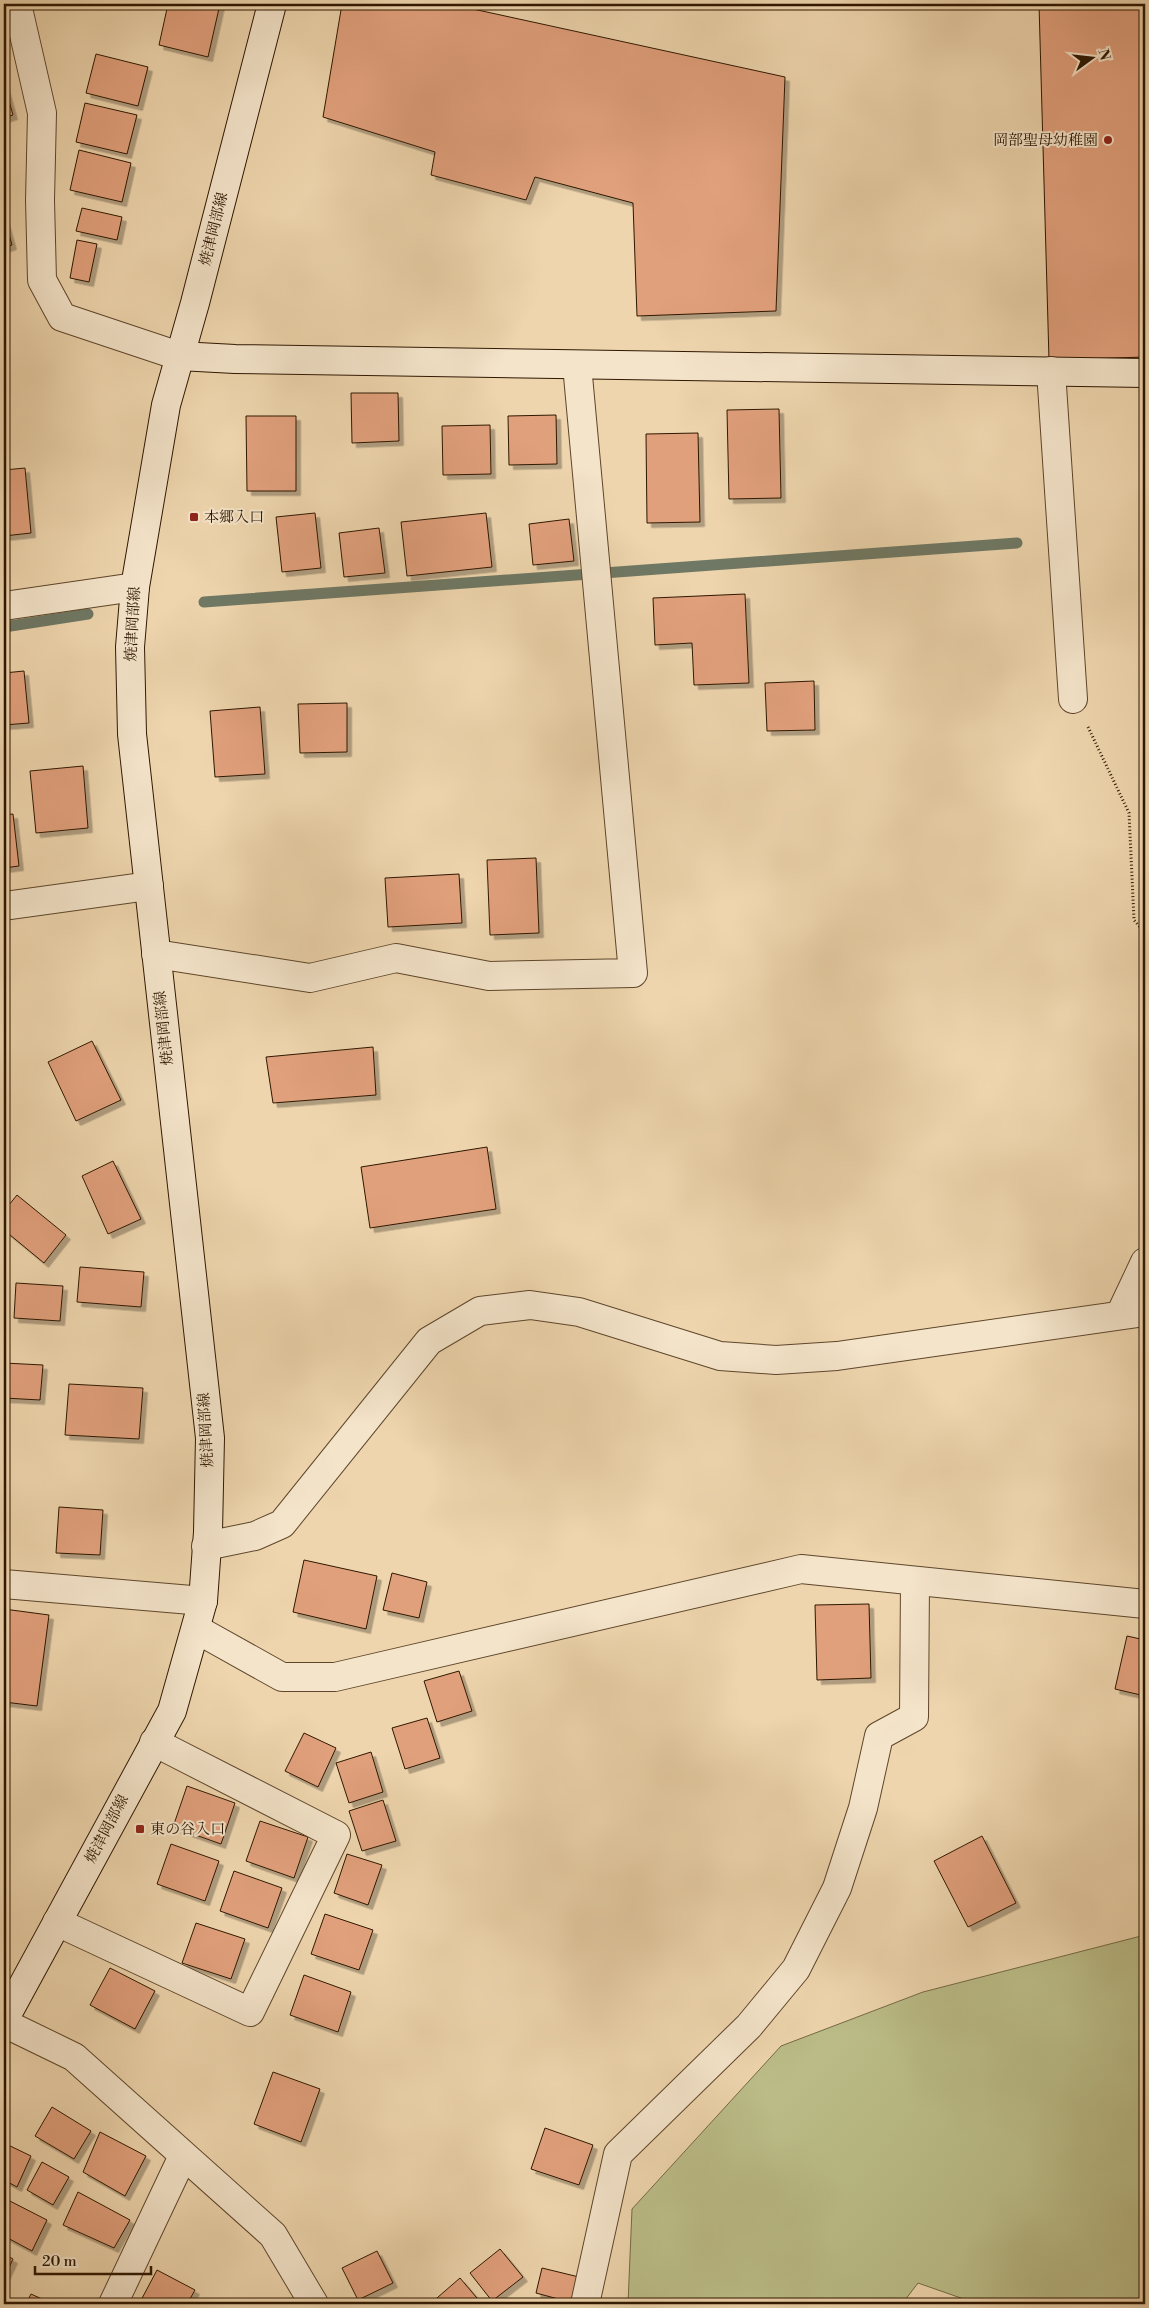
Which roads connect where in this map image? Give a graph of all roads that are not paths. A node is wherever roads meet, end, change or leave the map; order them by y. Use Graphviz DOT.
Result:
graph roads {
  1 [pos="17,4"];
  2 [pos="272,4"];
  3 [pos="179,356"];
  4 [pos="577,365"];
  5 [pos="1051,371"];
  6 [pos="1145,373"];
  7 [pos="135,588"];
  8 [pos="4,606"];
  9 [pos="1073,699"];
  10 [pos="148,886"];
  11 [pos="4,906"];
  12 [pos="156,954"];
  13 [pos="1145,1262"];
  14 [pos="1133,1314"];
  15 [pos="206,1546"];
  16 [pos="915,1581"];
  17 [pos="4,1584"];
  18 [pos="203,1601"];
  19 [pos="1145,1604"];
  20 [pos="196,1629"];
  21 [pos="154,1742"];
  22 [pos="57,1922"];
  23 [pos="4,2022"];
  24 [pos="183,2156"];
  25 [pos="113,2304"];
  26 [pos="314,2304"];
  27 [pos="585,2304"];
  1 -- 3 [label="street"];
  2 -- 3 [label="street, 焼津岡部線"];
  3 -- 4 [label="street"];
  3 -- 7 [label="street, 焼津岡部線"];
  4 -- 5 [label="street"];
  4 -- 12 [label="street"];
  5 -- 6 [label="street"];
  5 -- 9 [label="street"];
  7 -- 8 [label="street"];
  7 -- 10 [label="street, 焼津岡部線"];
  10 -- 11 [label="street"];
  10 -- 12 [label="street, 焼津岡部線"];
  12 -- 15 [label="street, 焼津岡部線"];
  13 -- 14 [label="street"];
  14 -- 15 [label="street"];
  15 -- 18 [label="street, 焼津岡部線"];
  16 -- 19 [label="street"];
  16 -- 20 [label="street"];
  16 -- 27 [label="street"];
  17 -- 18 [label="street"];
  18 -- 20 [label="street, 焼津岡部線"];
  20 -- 21 [label="street, 焼津岡部線"];
  21 -- 22 [label="street, 焼津岡部線"];
  21 -- 22 [label="street"];
  22 -- 23 [label="street, 焼津岡部線"];
  23 -- 24 [label="street"];
  24 -- 25 [label="street"];
  24 -- 26 [label="street"];
}
